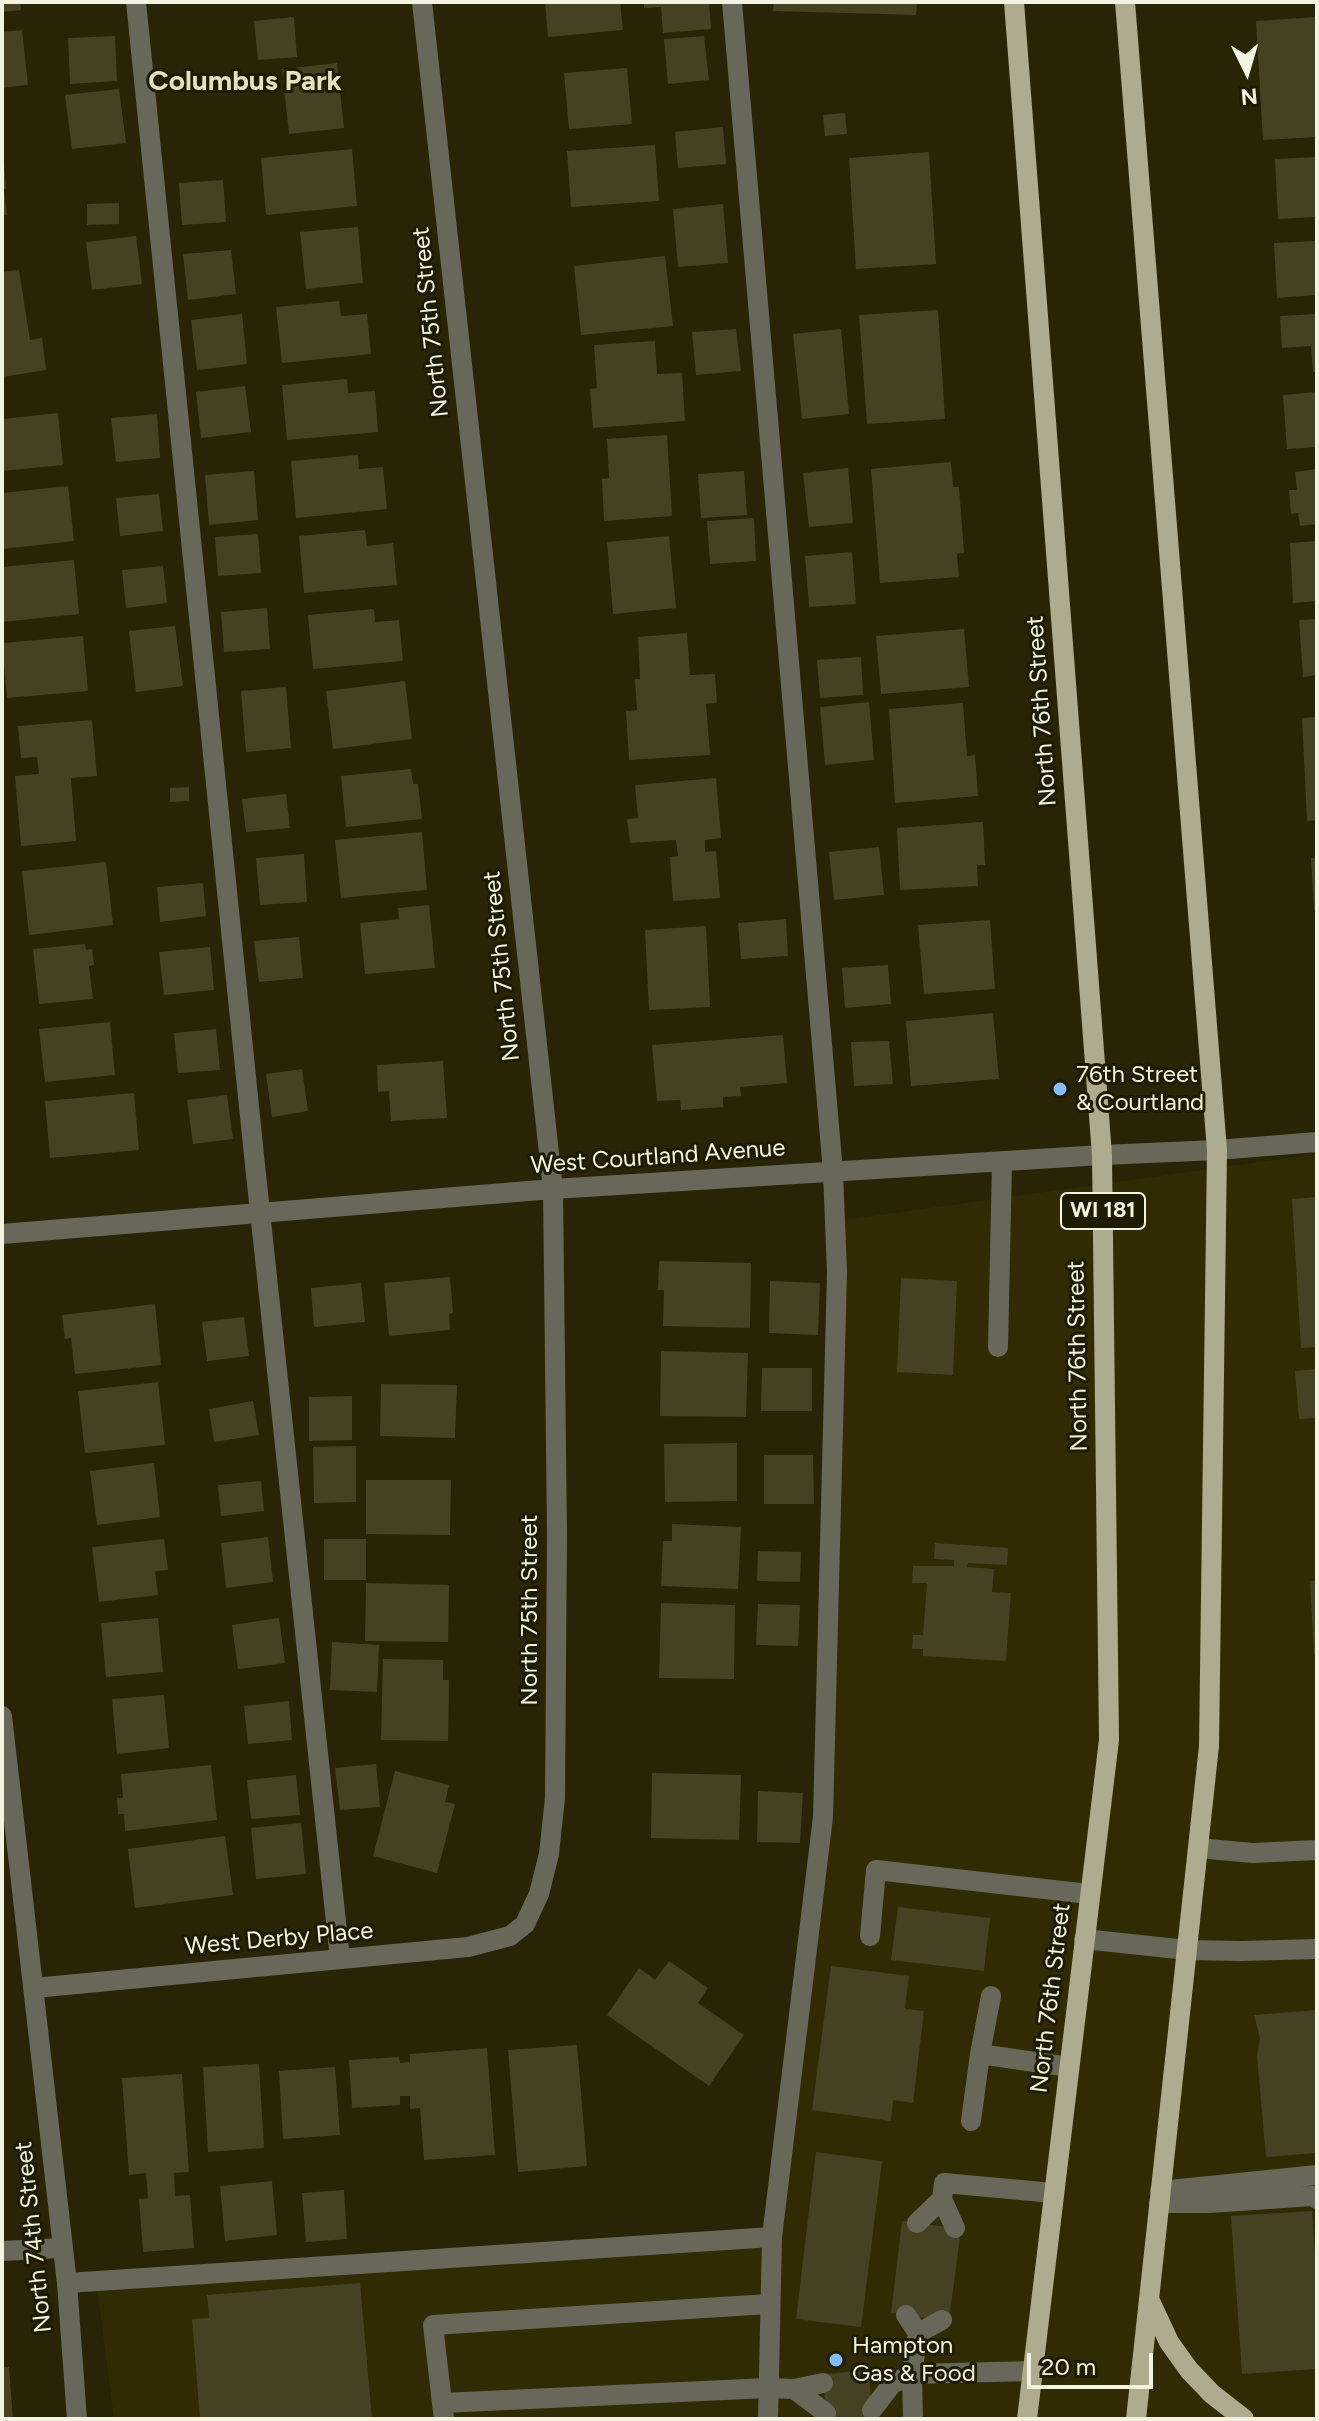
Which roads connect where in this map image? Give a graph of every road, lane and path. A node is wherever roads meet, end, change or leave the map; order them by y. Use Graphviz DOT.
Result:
graph roads {
  1 [pos="136,2"];
  2 [pos="422,2"];
  3 [pos="732,2"];
  4 [pos="1014,2"];
  5 [pos="1125,2"];
  6 [pos="1317,1142"];
  7 [pos="1217,1150"];
  8 [pos="1102,1155"];
  9 [pos="1002,1162"];
  10 [pos="833,1172"];
  11 [pos="553,1189"];
  12 [pos="260,1213"];
  13 [pos="2,1234"];
  14 [pos="998,1347"];
  15 [pos="2,1716"];
  16 [pos="1198,1848"];
  17 [pos="1317,1850"];
  18 [pos="1089,1894"];
  19 [pos="525,1924"];
  20 [pos="870,1936"];
  21 [pos="1084,1939"];
  22 [pos="1317,1949"];
  23 [pos="1187,1950"];
  24 [pos="340,1959"];
  25 [pos="34,1988"];
  26 [pos="991,1996"];
  27 [pos="980,2054"];
  28 [pos="1069,2067"];
  29 [pos="971,2121"];
  30 [pos="1317,2175"];
  31 [pos="1053,2193"];
  32 [pos="1160,2197"];
  33 [pos="942,2199"];
  34 [pos="1317,2199"];
  35 [pos="917,2223"];
  36 [pos="955,2228"];
  37 [pos="772,2237"];
  38 [pos="62,2248"];
  39 [pos="2,2251"];
  40 [pos="67,2283"];
  41 [pos="1148,2298"];
  42 [pos="769,2304"];
  43 [pos="942,2320"];
  44 [pos="1033,2371"];
  45 [pos="912,2374"];
  46 [pos="870,2379"];
  47 [pos="823,2383"];
  48 [pos="892,2384"];
  49 [pos="768,2388"];
  50 [pos="794,2389"];
  51 [pos="872,2410"];
  52 [pos="443,2411"];
  53 [pos="826,2413"];
  54 [pos="77,2419"];
  55 [pos="768,2419"];
  56 [pos="913,2419"];
  57 [pos="1027,2419"];
  58 [pos="1136,2419"];
  59 [pos="1244,2419"];
  1 -- 12 [label="street"];
  2 -- 11 [label="street, North 75th Street"];
  3 -- 10 [label="street"];
  4 -- 8 [label="main road, North 76th Street / WI 181"];
  5 -- 7 [label="main road"];
  6 -- 7 [label="street, West Courtland Avenue"];
  7 -- 8 [label="street, West Courtland Avenue"];
  7 -- 16 [label="main road"];
  8 -- 9 [label="street, West Courtland Avenue"];
  8 -- 18 [label="main road, North 76th Street / WI 181"];
  9 -- 10 [label="street, West Courtland Avenue"];
  9 -- 14 [label="street"];
  10 -- 11 [label="street, West Courtland Avenue"];
  10 -- 37 [label="street"];
  11 -- 12 [label="street, West Courtland Avenue"];
  11 -- 19 [label="street, North 75th Street"];
  12 -- 13 [label="street, West Courtland Avenue"];
  12 -- 24 [label="street"];
  15 -- 25 [label="street, North 74th Street"];
  16 -- 17 [label="street"];
  16 -- 23 [label="main road"];
  18 -- 20 [label="street"];
  18 -- 21 [label="main road, North 76th Street / WI 181"];
  19 -- 24 [label="street, West Derby Place"];
  21 -- 23 [label="street"];
  21 -- 28 [label="main road, North 76th Street / WI 181"];
  22 -- 23 [label="street"];
  23 -- 32 [label="main road"];
  24 -- 25 [label="street, West Derby Place"];
  25 -- 38 [label="street, North 74th Street"];
  26 -- 27 [label="street"];
  27 -- 28 [label="street"];
  27 -- 29 [label="street"];
  28 -- 31 [label="main road, North 76th Street / WI 181"];
  30 -- 32 [label="street"];
  31 -- 33 [label="street"];
  31 -- 44 [label="main road, North 76th Street / WI 181"];
  32 -- 34 [label="street"];
  32 -- 41 [label="main road"];
  33 -- 35 [label="street"];
  33 -- 36 [label="street"];
  37 -- 40 [label="street"];
  37 -- 42 [label="street"];
  38 -- 39 [label="street"];
  38 -- 40 [label="street, North 74th Street"];
  40 -- 54 [label="street, North 74th Street"];
  41 -- 58 [label="main road"];
  41 -- 59 [label="main road"];
  42 -- 49 [label="street"];
  42 -- 52 [label="street"];
  43 -- 45 [label="street"];
  44 -- 45 [label="street"];
  44 -- 57 [label="main road, North 76th Street / WI 181"];
  45 -- 48 [label="street"];
  45 -- 56 [label="street"];
  46 -- 48 [label="street"];
  47 -- 50 [label="street"];
  48 -- 51 [label="street"];
  49 -- 50 [label="street"];
  49 -- 52 [label="street"];
  49 -- 55 [label="street"];
  50 -- 53 [label="street"];
}
